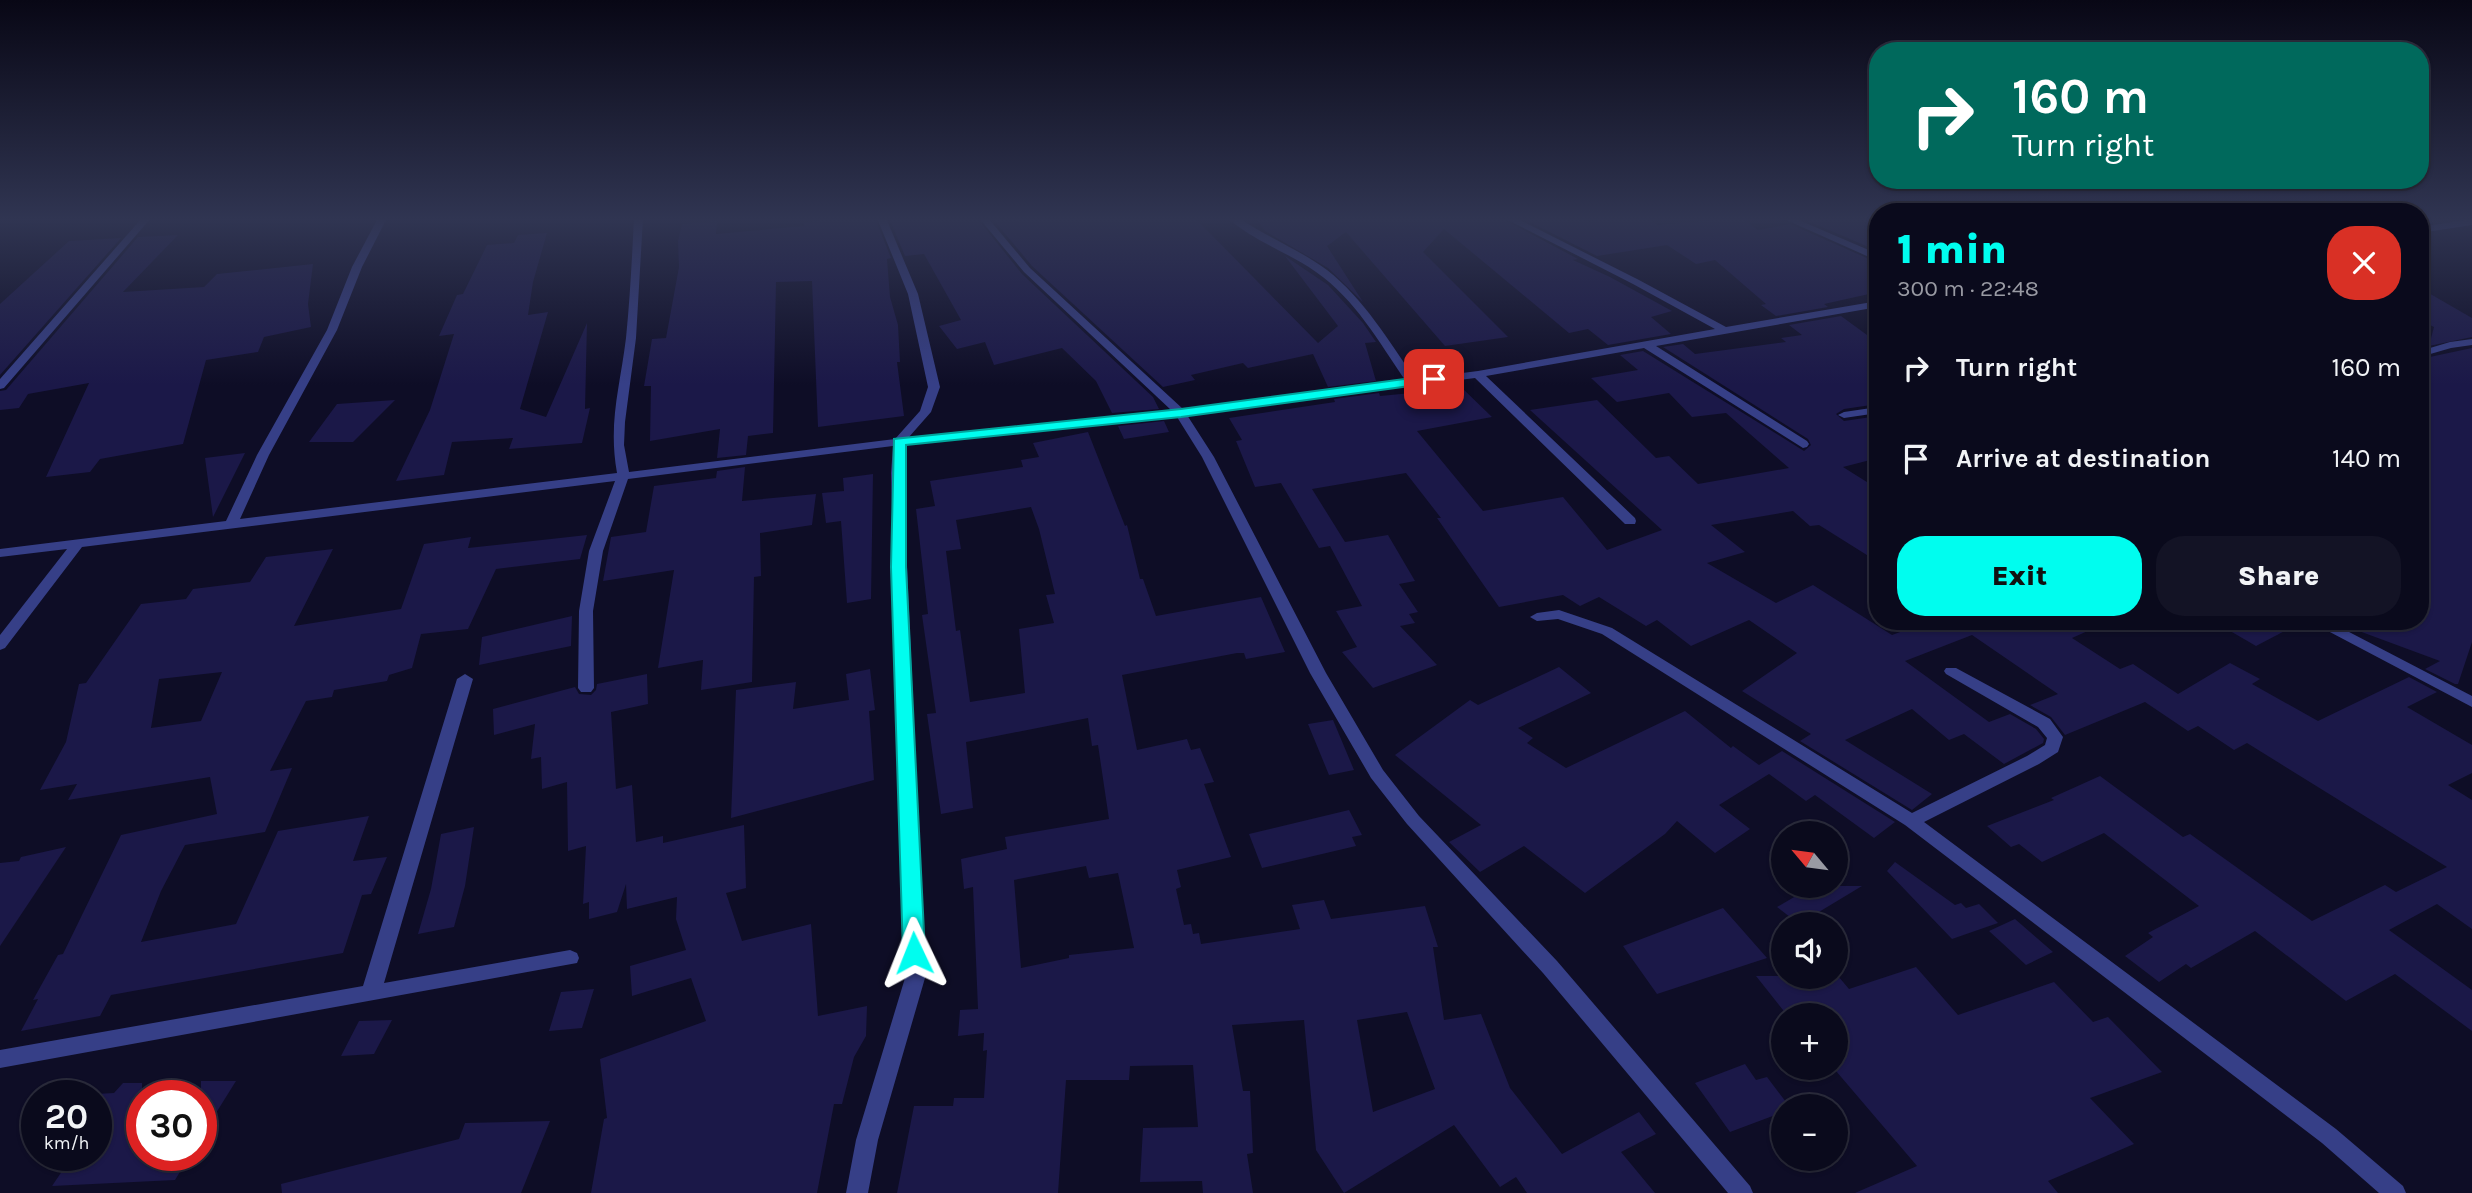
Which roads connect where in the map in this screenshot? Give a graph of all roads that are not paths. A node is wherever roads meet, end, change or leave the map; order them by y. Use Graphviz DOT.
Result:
graph roads {
  1 [pos="98,274"];
  2 [pos="354,274"];
  3 [pos="635,274"];
  4 [pos="904,274"];
  5 [pos="1031,274"];
  6 [pos="1325,274"];
  7 [pos="1619,274"];
  8 [pos="1869,306"];
  9 [pos="1725,331"];
  10 [pos="2472,342"];
  11 [pos="1648,345"];
  12 [pos="2429,351"];
  13 [pos="1478,374"];
  14 [pos="1412,382"];
  15 [pos="0,386"];
  16 [pos="1869,411"];
  17 [pos="1181,413"];
  18 [pos="1844,415"];
  19 [pos="899,442"];
  20 [pos="1803,444"];
  21 [pos="623,475"];
  22 [pos="1630,521"];
  23 [pos="231,525"];
  24 [pos="77,545"];
  25 [pos="0,553"];
  26 [pos="1536,617"];
  27 [pos="2333,630"];
  28 [pos="0,645"];
  29 [pos="1951,671"];
  30 [pos="465,679"];
  31 [pos="586,688"];
  32 [pos="2472,702"];
  33 [pos="1911,821"];
  34 [pos="570,958"];
  35 [pos="372,993"];
  36 [pos="0,1059"];
  37 [pos="856,1193"];
  38 [pos="1742,1193"];
  39 [pos="2395,1193"];
  1 -- 15 [label="street"];
  2 -- 23 [label="street"];
  3 -- 21 [label="street"];
  4 -- 19 [label="street"];
  5 -- 17 [label="street"];
  6 -- 14 [label="street"];
  7 -- 9 [label="street"];
  8 -- 9 [label="street"];
  9 -- 11 [label="street"];
  10 -- 12 [label="street"];
  11 -- 13 [label="street"];
  11 -- 20 [label="street"];
  13 -- 14 [label="street"];
  13 -- 22 [label="street"];
  14 -- 17 [label="street"];
  16 -- 18 [label="street"];
  17 -- 19 [label="street"];
  17 -- 38 [label="street"];
  19 -- 21 [label="street"];
  19 -- 37 [label="street"];
  21 -- 23 [label="street"];
  21 -- 31 [label="street"];
  23 -- 24 [label="street"];
  24 -- 25 [label="street"];
  24 -- 28 [label="street"];
  26 -- 33 [label="street"];
  27 -- 32 [label="street"];
  29 -- 33 [label="street"];
  30 -- 35 [label="street"];
  33 -- 39 [label="street"];
  34 -- 35 [label="street"];
  35 -- 36 [label="street"];
}
